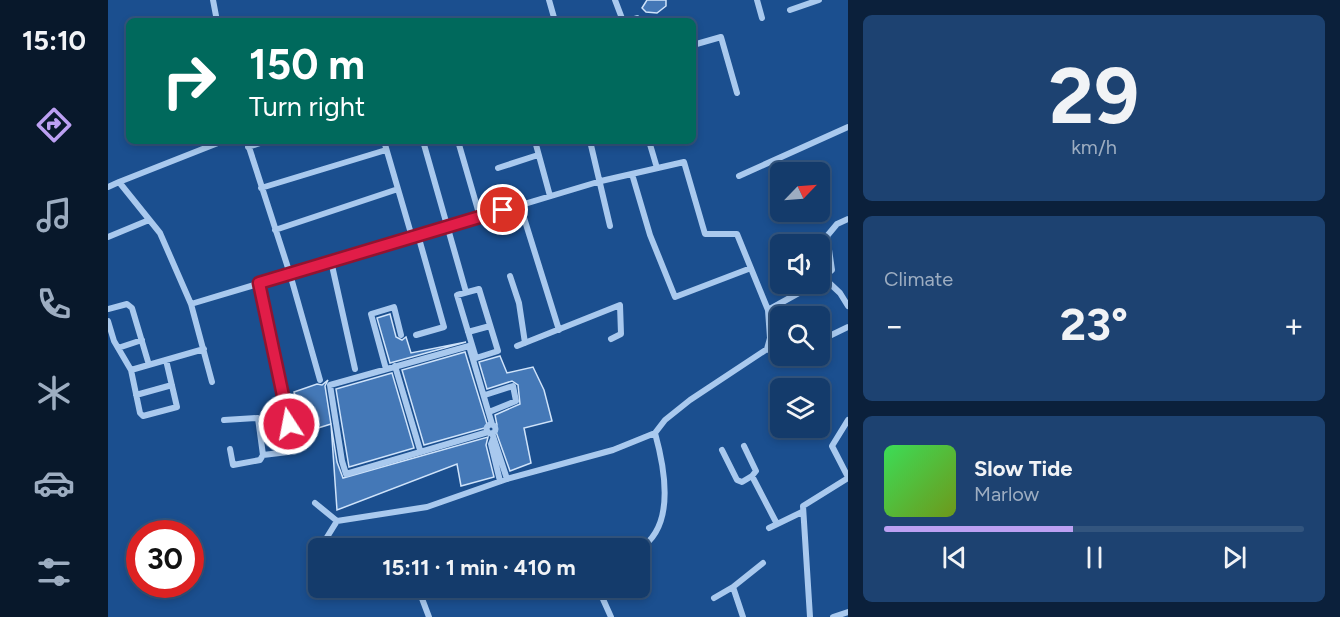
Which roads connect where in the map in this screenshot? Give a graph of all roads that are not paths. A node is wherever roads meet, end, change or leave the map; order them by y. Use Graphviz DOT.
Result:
graph roads {
  1 [pos="213,0"];
  2 [pos="615,0"];
  3 [pos="758,0"];
  4 [pos="819,0"];
  5 [pos="551,1"];
  6 [pos="790,10"];
  7 [pos="216,18"];
  8 [pos="554,18"];
  9 [pos="622,18"];
  10 [pos="762,18"];
  11 [pos="696,44"];
  12 [pos="736,93"];
  13 [pos="848,127"];
  14 [pos="215,144"];
  15 [pos="248,144"];
  16 [pos="385,144"];
  17 [pos="424,144"];
  18 [pos="460,144"];
  19 [pos="535,144"];
  20 [pos="591,144"];
  21 [pos="651,144"];
  22 [pos="386,150"];
  23 [pos="538,155"];
  24 [pos="498,168"];
  25 [pos="657,168"];
  26 [pos="632,174"];
  27 [pos="739,176"];
  28 [pos="601,181"];
  29 [pos="119,182"];
  30 [pos="108,187"];
  31 [pos="261,188"];
  32 [pos="398,189"];
  33 [pos="550,196"];
  34 [pos="520,205"];
  35 [pos="480,217"];
  36 [pos="848,219"];
  37 [pos="149,220"];
  38 [pos="610,226"];
  39 [pos="448,227"];
  40 [pos="275,230"];
  41 [pos="829,234"];
  42 [pos="415,236"];
  43 [pos="108,237"];
  44 [pos="830,251"];
  45 [pos="331,261"];
  46 [pos="751,268"];
  47 [pos="830,269"];
  48 [pos="290,274"];
  49 [pos="510,276"];
  50 [pos="259,283"];
  51 [pos="830,287"];
  52 [pos="466,292"];
  53 [pos="796,294"];
  54 [pos="191,304"];
  55 [pos="848,306"];
  56 [pos="108,309"];
  57 [pos="768,310"];
  58 [pos="108,321"];
  59 [pos="490,326"];
  60 [pos="848,327"];
  61 [pos="560,330"];
  62 [pos="468,332"];
  63 [pos="401,335"];
  64 [pos="416,335"];
  65 [pos="830,336"];
  66 [pos="611,339"];
  67 [pos="142,340"];
  68 [pos="525,343"];
  69 [pos="517,346"];
  70 [pos="118,348"];
  71 [pos="204,349"];
  72 [pos="767,349"];
  73 [pos="770,350"];
  74 [pos="166,360"];
  75 [pos="149,365"];
  76 [pos="395,366"];
  77 [pos="355,369"];
  78 [pos="386,369"];
  79 [pos="131,370"];
  80 [pos="320,380"];
  81 [pos="212,382"];
  82 [pos="172,385"];
  83 [pos="136,395"];
  84 [pos="484,395"];
  85 [pos="489,412"];
  86 [pos="224,420"];
  87 [pos="848,420"];
  88 [pos="655,433"];
  89 [pos="491,435"];
  90 [pos="744,446"];
  91 [pos="230,449"];
  92 [pos="420,450"];
  93 [pos="722,450"];
  94 [pos="263,455"];
  95 [pos="752,476"];
  96 [pos="848,477"];
  97 [pos="504,480"];
  98 [pos="315,503"];
  99 [pos="802,512"];
  100 [pos="337,521"];
  101 [pos="777,524"];
  102 [pos="769,528"];
  103 [pos="326,538"];
  104 [pos="650,543"];
  105 [pos="763,563"];
  106 [pos="733,587"];
  107 [pos="422,598"];
  108 [pos="602,598"];
  109 [pos="714,598"];
  110 [pos="848,612"];
  111 [pos="429,617"];
  112 [pos="611,617"];
  113 [pos="742,617"];
  114 [pos="810,617"];
  115 [pos="833,617"];
  1 -- 7 [label="street"];
  2 -- 9 [label="street"];
  3 -- 10 [label="street"];
  4 -- 6 [label="street"];
  5 -- 8 [label="street"];
  11 -- 12 [label="street"];
  13 -- 27 [label="street"];
  14 -- 29 [label="street"];
  15 -- 31 [label="street"];
  16 -- 22 [label="street"];
  17 -- 39 [label="street"];
  18 -- 35 [label="street"];
  19 -- 23 [label="street"];
  20 -- 28 [label="street"];
  21 -- 25 [label="street"];
  22 -- 31 [label="street"];
  22 -- 32 [label="street"];
  23 -- 24 [label="street"];
  23 -- 33 [label="street"];
  25 -- 26 [label="street"];
  25 -- 46 [label="street"];
  26 -- 28 [label="street"];
  26 -- 46 [label="street"];
  28 -- 33 [label="street"];
  28 -- 38 [label="street"];
  29 -- 30 [label="street"];
  29 -- 37 [label="street"];
  31 -- 40 [label="street"];
  32 -- 40 [label="street"];
  32 -- 42 [label="street"];
  33 -- 34 [label="street"];
  34 -- 35 [label="street"];
  34 -- 61 [label="street"];
  35 -- 39 [label="street"];
  36 -- 41 [label="street"];
  37 -- 43 [label="street"];
  37 -- 54 [label="street"];
  39 -- 42 [label="street"];
  39 -- 52 [label="street"];
  40 -- 48 [label="street"];
  42 -- 45 [label="street"];
  42 -- 64 [label="street"];
  44 -- 47 [label="street"];
  45 -- 48 [label="street"];
  45 -- 77 [label="street"];
  46 -- 57 [label="street"];
  48 -- 50 [label="street"];
  48 -- 80 [label="street"];
  49 -- 68 [label="street"];
  50 -- 54 [label="street"];
  50 -- 94 [label="street"];
  51 -- 55 [label="street"];
  52 -- 59 [label="street"];
  52 -- 62 [label="street"];
  53 -- 57 [label="street"];
  54 -- 71 [label="street"];
  56 -- 67 [label="street"];
  57 -- 72 [label="street"];
  58 -- 70 [label="street"];
  59 -- 62 [label="street"];
  59 -- 62 [label="street"];
  60 -- 65 [label="street"];
  61 -- 66 [label="street"];
  61 -- 68 [label="street"];
  63 -- 78 [label="street"];
  67 -- 70 [label="street"];
  67 -- 75 [label="street"];
  68 -- 69 [label="street"];
  70 -- 79 [label="street"];
  71 -- 74 [label="street"];
  71 -- 81 [label="street"];
  72 -- 73 [label="street"];
  72 -- 88 [label="street"];
  74 -- 75 [label="street"];
  74 -- 82 [label="street"];
  75 -- 79 [label="street"];
  76 -- 78 [label="street"];
  76 -- 84 [label="street"];
  76 -- 92 [label="street"];
  78 -- 92 [label="street"];
  79 -- 83 [label="street"];
  82 -- 83 [label="street"];
  82 -- 83 [label="street"];
  84 -- 85 [label="street"];
  84 -- 85 [label="street"];
  85 -- 89 [label="street"];
  86 -- 94 [label="street"];
  87 -- 96 [label="street"];
  88 -- 97 [label="street"];
  88 -- 104 [label="street"];
  89 -- 92 [label="street"];
  89 -- 97 [label="street"];
  90 -- 95 [label="street"];
  91 -- 94 [label="street"];
  93 -- 95 [label="street"];
  95 -- 101 [label="street"];
  96 -- 99 [label="street"];
  97 -- 100 [label="street"];
  98 -- 100 [label="street"];
  99 -- 101 [label="street"];
  99 -- 114 [label="street"];
  100 -- 103 [label="street"];
  101 -- 102 [label="street"];
  105 -- 106 [label="street"];
  106 -- 109 [label="street"];
  106 -- 113 [label="street"];
  107 -- 111 [label="street"];
  108 -- 112 [label="street"];
  110 -- 115 [label="street"];
}
